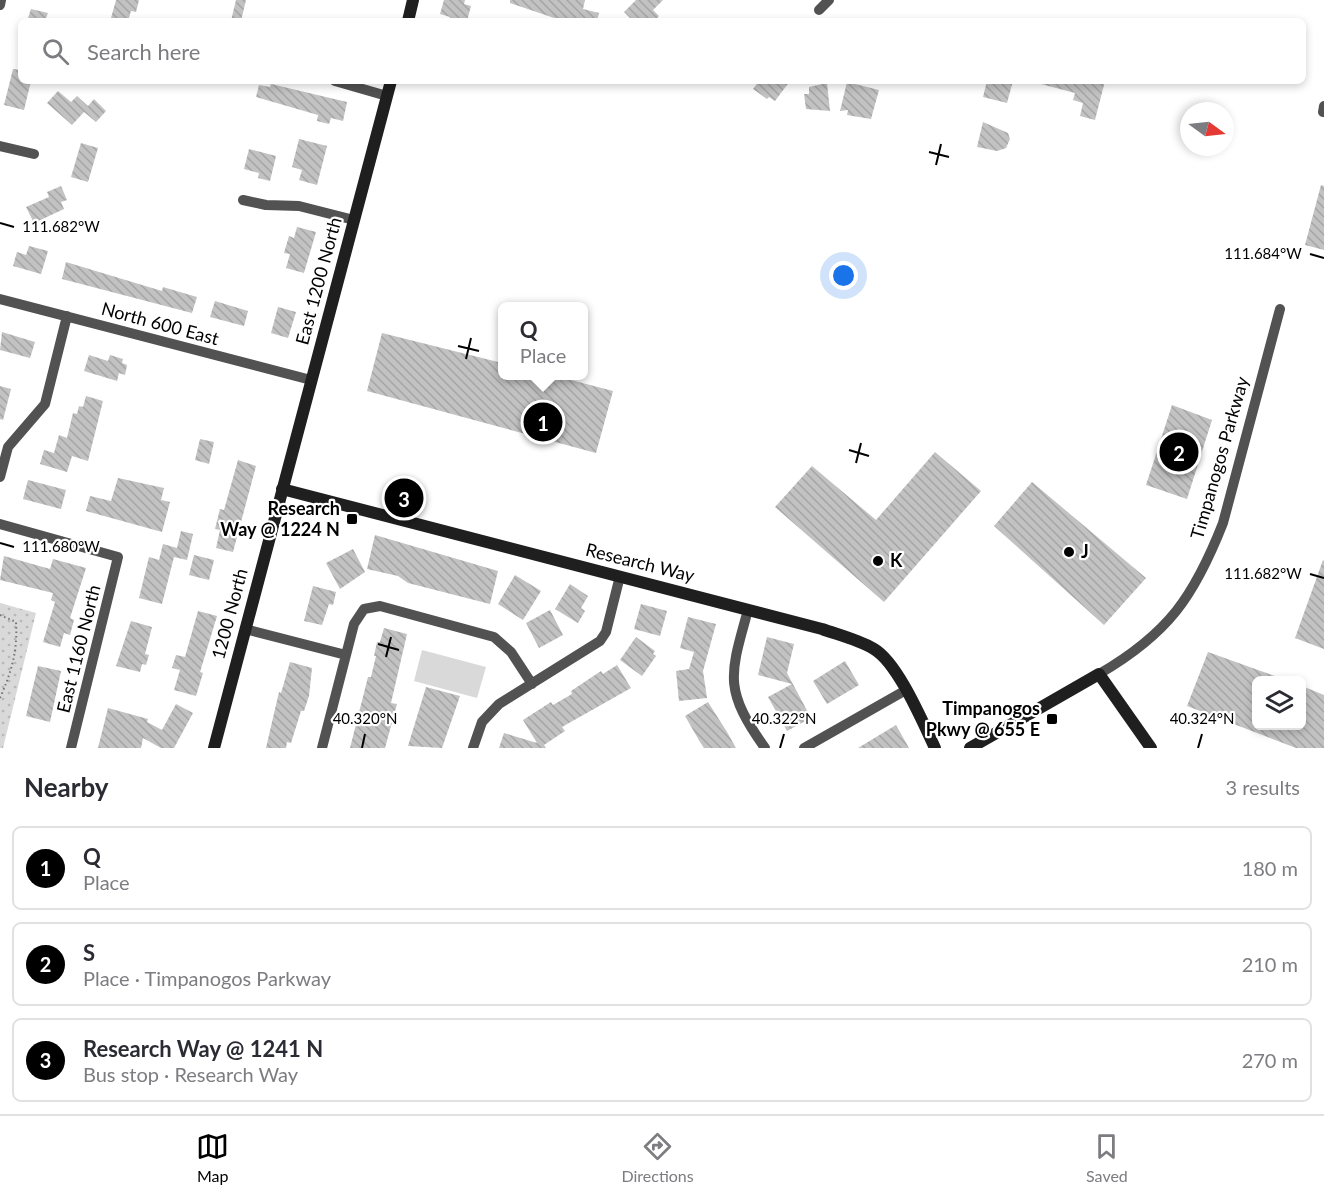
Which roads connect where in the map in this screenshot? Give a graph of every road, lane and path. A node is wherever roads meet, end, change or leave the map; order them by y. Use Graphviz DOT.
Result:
graph roads {
  1 [pos="1,0"];
  2 [pos="413,0"];
  3 [pos="829,0"];
  4 [pos="0,5"];
  5 [pos="819,10"];
  6 [pos="409,18"];
  7 [pos="345,84"];
  8 [pos="390,84"];
  9 [pos="387,96"];
  10 [pos="0,146"];
  11 [pos="34,154"];
  12 [pos="243,200"];
  13 [pos="354,220"];
  14 [pos="0,299"];
  15 [pos="1280,309"];
  16 [pos="67,316"];
  17 [pos="311,380"];
  18 [pos="0,477"];
  19 [pos="282,489"];
  20 [pos="0,524"];
  21 [pos="620,576"];
  22 [pos="748,610"];
  23 [pos="0,615"];
  24 [pos="245,629"];
  25 [pos="346,655"];
  26 [pos="1099,674"];
  27 [pos="532,684"];
  28 [pos="906,690"];
  29 [pos="0,698"];
  30 [pos="71,748"];
  31 [pos="214,748"];
  32 [pos="322,748"];
  33 [pos="473,748"];
  34 [pos="765,748"];
  35 [pos="804,748"];
  36 [pos="935,748"];
  37 [pos="970,748"];
  38 [pos="1151,748"];
  1 -- 4 [label="street"];
  2 -- 6 [label="street"];
  3 -- 5 [label="street"];
  7 -- 9 [label="street"];
  8 -- 9 [label="street, East 1200 North"];
  9 -- 13 [label="street, East 1200 North"];
  10 -- 11 [label="street"];
  12 -- 13 [label="street"];
  13 -- 17 [label="street, East 1200 North"];
  14 -- 16 [label="street, North 600 East"];
  15 -- 26 [label="street, Timpanogos Parkway"];
  16 -- 17 [label="street, North 600 East"];
  16 -- 18 [label="street"];
  17 -- 19 [label="street, East 1200 North"];
  19 -- 21 [label="street, Research Way"];
  19 -- 24 [label="street, 1200 North"];
  20 -- 30 [label="street, East 1160 North"];
  21 -- 22 [label="street, Research Way"];
  21 -- 27 [label="street"];
  22 -- 28 [label="street, Research Way"];
  22 -- 34 [label="street"];
  23 -- 29 [label="path"];
  24 -- 25 [label="street"];
  24 -- 31 [label="street, 1200 North"];
  25 -- 27 [label="street"];
  25 -- 32 [label="street"];
  26 -- 37 [label="street, Timpanogos Parkway"];
  26 -- 38 [label="street"];
  27 -- 33 [label="street"];
  28 -- 35 [label="street"];
  28 -- 36 [label="street, Research Way"];
}
